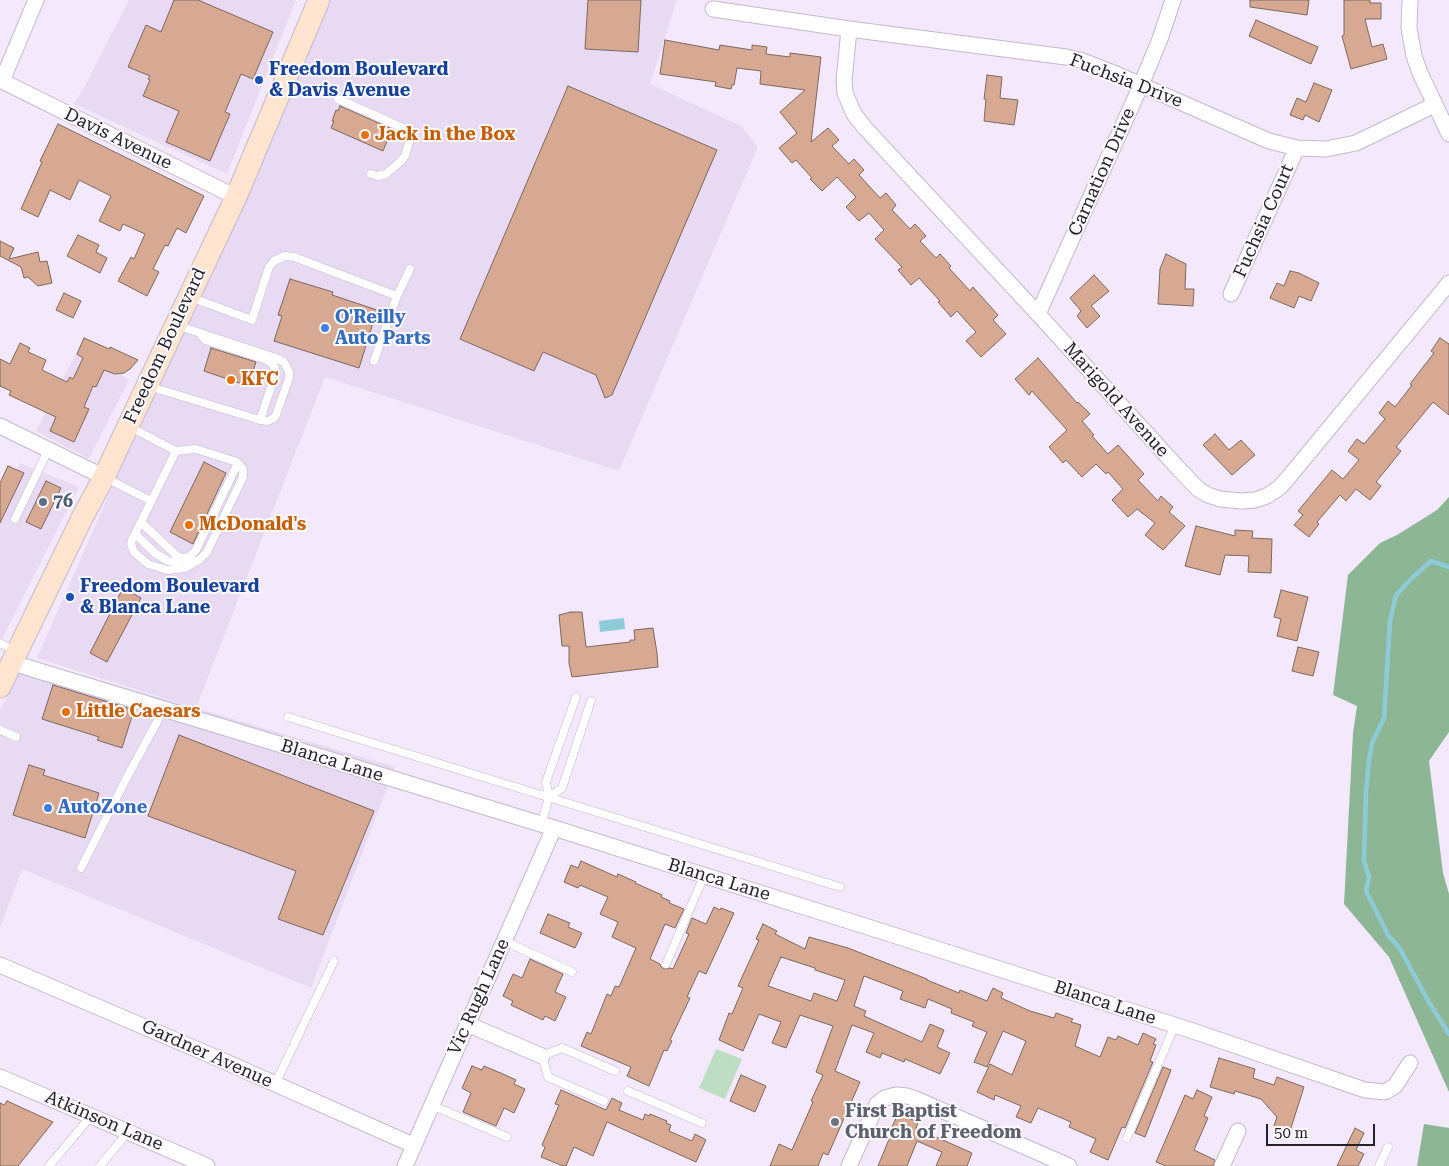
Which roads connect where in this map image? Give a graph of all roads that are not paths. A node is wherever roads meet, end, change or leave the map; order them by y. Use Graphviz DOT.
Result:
graph roads {
  1 [pos="36,0"];
  2 [pos="318,0"];
  3 [pos="1173,0"];
  4 [pos="1410,0"];
  5 [pos="713,9"];
  6 [pos="849,29"];
  7 [pos="1,81"];
  8 [pos="1141,85"];
  9 [pos="338,99"];
  10 [pos="1434,105"];
  11 [pos="1449,134"];
  12 [pos="1297,148"];
  13 [pos="371,174"];
  14 [pos="236,197"];
  15 [pos="410,269"];
  16 [pos="1449,282"];
  17 [pos="1232,294"];
  18 [pos="188,296"];
  19 [pos="397,296"];
  20 [pos="1038,314"];
  21 [pos="175,325"];
  22 [pos="200,333"];
  23 [pos="374,361"];
  24 [pos="146,385"];
  25 [pos="260,420"];
  26 [pos="0,426"];
  27 [pos="127,426"];
  28 [pos="48,450"];
  29 [pos="176,451"];
  30 [pos="238,463"];
  31 [pos="104,477"];
  32 [pos="151,501"];
  33 [pos="15,519"];
  34 [pos="141,522"];
  35 [pos="135,534"];
  36 [pos="188,557"];
  37 [pos="10,653"];
  38 [pos="0,687"];
  39 [pos="576,697"];
  40 [pos="591,701"];
  41 [pos="164,710"];
  42 [pos="288,717"];
  43 [pos="0,730"];
  44 [pos="16,737"];
  45 [pos="549,797"];
  46 [pos="547,826"];
  47 [pos="81,868"];
  48 [pos="704,876"];
  49 [pos="840,887"];
  50 [pos="504,941"];
  51 [pos="334,962"];
  52 [pos="666,964"];
  53 [pos="0,965"];
  54 [pos="572,972"];
  55 [pos="467,1024"];
  56 [pos="1175,1025"];
  57 [pos="542,1056"];
  58 [pos="1410,1062"];
  59 [pos="615,1071"];
  60 [pos="0,1077"];
  61 [pos="275,1084"];
  62 [pos="628,1091"];
  63 [pos="604,1101"];
  64 [pos="431,1105"];
  65 [pos="91,1116"];
  66 [pos="702,1122"];
  67 [pos="1238,1131"];
  68 [pos="128,1132"];
  69 [pos="507,1137"];
  70 [pos="1127,1138"];
  71 [pos="413,1145"];
  72 [pos="1388,1147"];
  73 [pos="49,1166"];
  74 [pos="100,1166"];
  75 [pos="207,1166"];
  76 [pos="404,1166"];
  77 [pos="850,1166"];
  78 [pos="1069,1166"];
  79 [pos="1222,1166"];
  80 [pos="1379,1166"];
  1 -- 7 [label="street"];
  2 -- 14 [label="main road, Freedom Boulevard"];
  3 -- 8 [label="street, Carnation Drive"];
  4 -- 10 [label="street"];
  5 -- 6 [label="street, Fuchsia Drive"];
  6 -- 8 [label="street, Fuchsia Drive"];
  6 -- 20 [label="street, Marigold Avenue"];
  7 -- 14 [label="street, Davis Avenue"];
  8 -- 12 [label="street, Fuchsia Drive"];
  8 -- 20 [label="street, Carnation Drive"];
  9 -- 13 [label="lane"];
  10 -- 11 [label="street"];
  10 -- 12 [label="street, Fuchsia Drive"];
  12 -- 17 [label="street, Fuchsia Court"];
  14 -- 18 [label="main road, Freedom Boulevard"];
  15 -- 19 [label="lane"];
  16 -- 20 [label="street, Marigold Avenue"];
  18 -- 19 [label="lane"];
  18 -- 21 [label="main road, Freedom Boulevard"];
  19 -- 23 [label="lane"];
  21 -- 22 [label="lane"];
  21 -- 24 [label="main road, Freedom Boulevard"];
  22 -- 25 [label="lane"];
  22 -- 25 [label="lane"];
  24 -- 25 [label="lane"];
  24 -- 27 [label="main road, Freedom Boulevard"];
  26 -- 28 [label="street"];
  27 -- 29 [label="lane"];
  27 -- 31 [label="main road, Freedom Boulevard"];
  28 -- 31 [label="street"];
  28 -- 33 [label="lane"];
  29 -- 30 [label="lane"];
  29 -- 32 [label="lane"];
  30 -- 35 [label="lane"];
  30 -- 36 [label="lane"];
  31 -- 32 [label="lane"];
  31 -- 37 [label="main road, Freedom Boulevard"];
  32 -- 34 [label="lane"];
  34 -- 35 [label="lane"];
  34 -- 36 [label="lane"];
  35 -- 36 [label="lane"];
  37 -- 38 [label="main road, Freedom Boulevard"];
  37 -- 41 [label="street, Blanca Lane"];
  39 -- 45 [label="lane"];
  40 -- 45 [label="lane"];
  41 -- 46 [label="street, Blanca Lane"];
  41 -- 47 [label="lane"];
  42 -- 45 [label="lane"];
  43 -- 44 [label="lane"];
  45 -- 46 [label="lane"];
  45 -- 49 [label="lane"];
  46 -- 48 [label="street, Blanca Lane"];
  46 -- 50 [label="street, Vic Rugh Lane"];
  48 -- 52 [label="lane"];
  48 -- 56 [label="street, Blanca Lane"];
  50 -- 54 [label="lane"];
  50 -- 55 [label="street, Vic Rugh Lane"];
  51 -- 61 [label="lane"];
  53 -- 61 [label="street, Gardner Avenue"];
  55 -- 57 [label="street"];
  55 -- 64 [label="street, Vic Rugh Lane"];
  56 -- 58 [label="street, Blanca Lane"];
  56 -- 70 [label="lane"];
  57 -- 59 [label="lane"];
  57 -- 63 [label="lane"];
  60 -- 65 [label="street, Atkinson Lane"];
  61 -- 71 [label="street, Gardner Avenue"];
  62 -- 66 [label="lane"];
  64 -- 69 [label="lane"];
  64 -- 71 [label="street, Vic Rugh Lane"];
  65 -- 68 [label="street, Atkinson Lane"];
  65 -- 73 [label="lane"];
  67 -- 79 [label="street"];
  68 -- 74 [label="lane"];
  68 -- 75 [label="street, Atkinson Lane"];
  71 -- 76 [label="street, Vic Rugh Lane"];
  72 -- 80 [label="lane"];
  77 -- 78 [label="street"];
}
